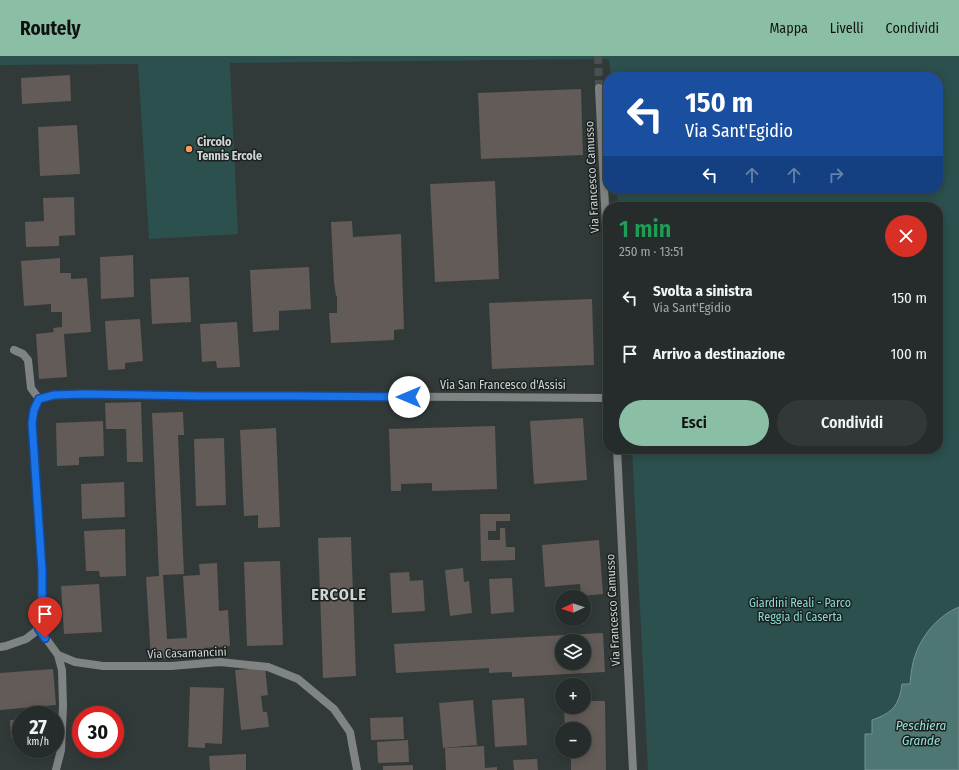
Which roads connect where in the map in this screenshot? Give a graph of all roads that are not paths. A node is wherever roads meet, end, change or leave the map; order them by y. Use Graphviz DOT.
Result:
graph roads {
  1 [pos="600,88"];
  2 [pos="603,154"];
  3 [pos="14,350"];
  4 [pos="603,398"];
  5 [pos="39,399"];
  6 [pos="617,454"];
  7 [pos="39,629"];
  8 [pos="0,647"];
  9 [pos="58,655"];
  10 [pos="56,770"];
  11 [pos="357,770"];
  12 [pos="633,770"];
  1 -- 2 [label="street, Via Francesco Camusso"];
  3 -- 5 [label="street"];
  4 -- 5 [label="street, Via San Francesco d'Assisi"];
  5 -- 7 [label="street"];
  6 -- 12 [label="street, Via Francesco Camusso"];
  7 -- 8 [label="street"];
  7 -- 9 [label="street"];
  9 -- 10 [label="street"];
  9 -- 11 [label="street, Via Casamancini"];
}
